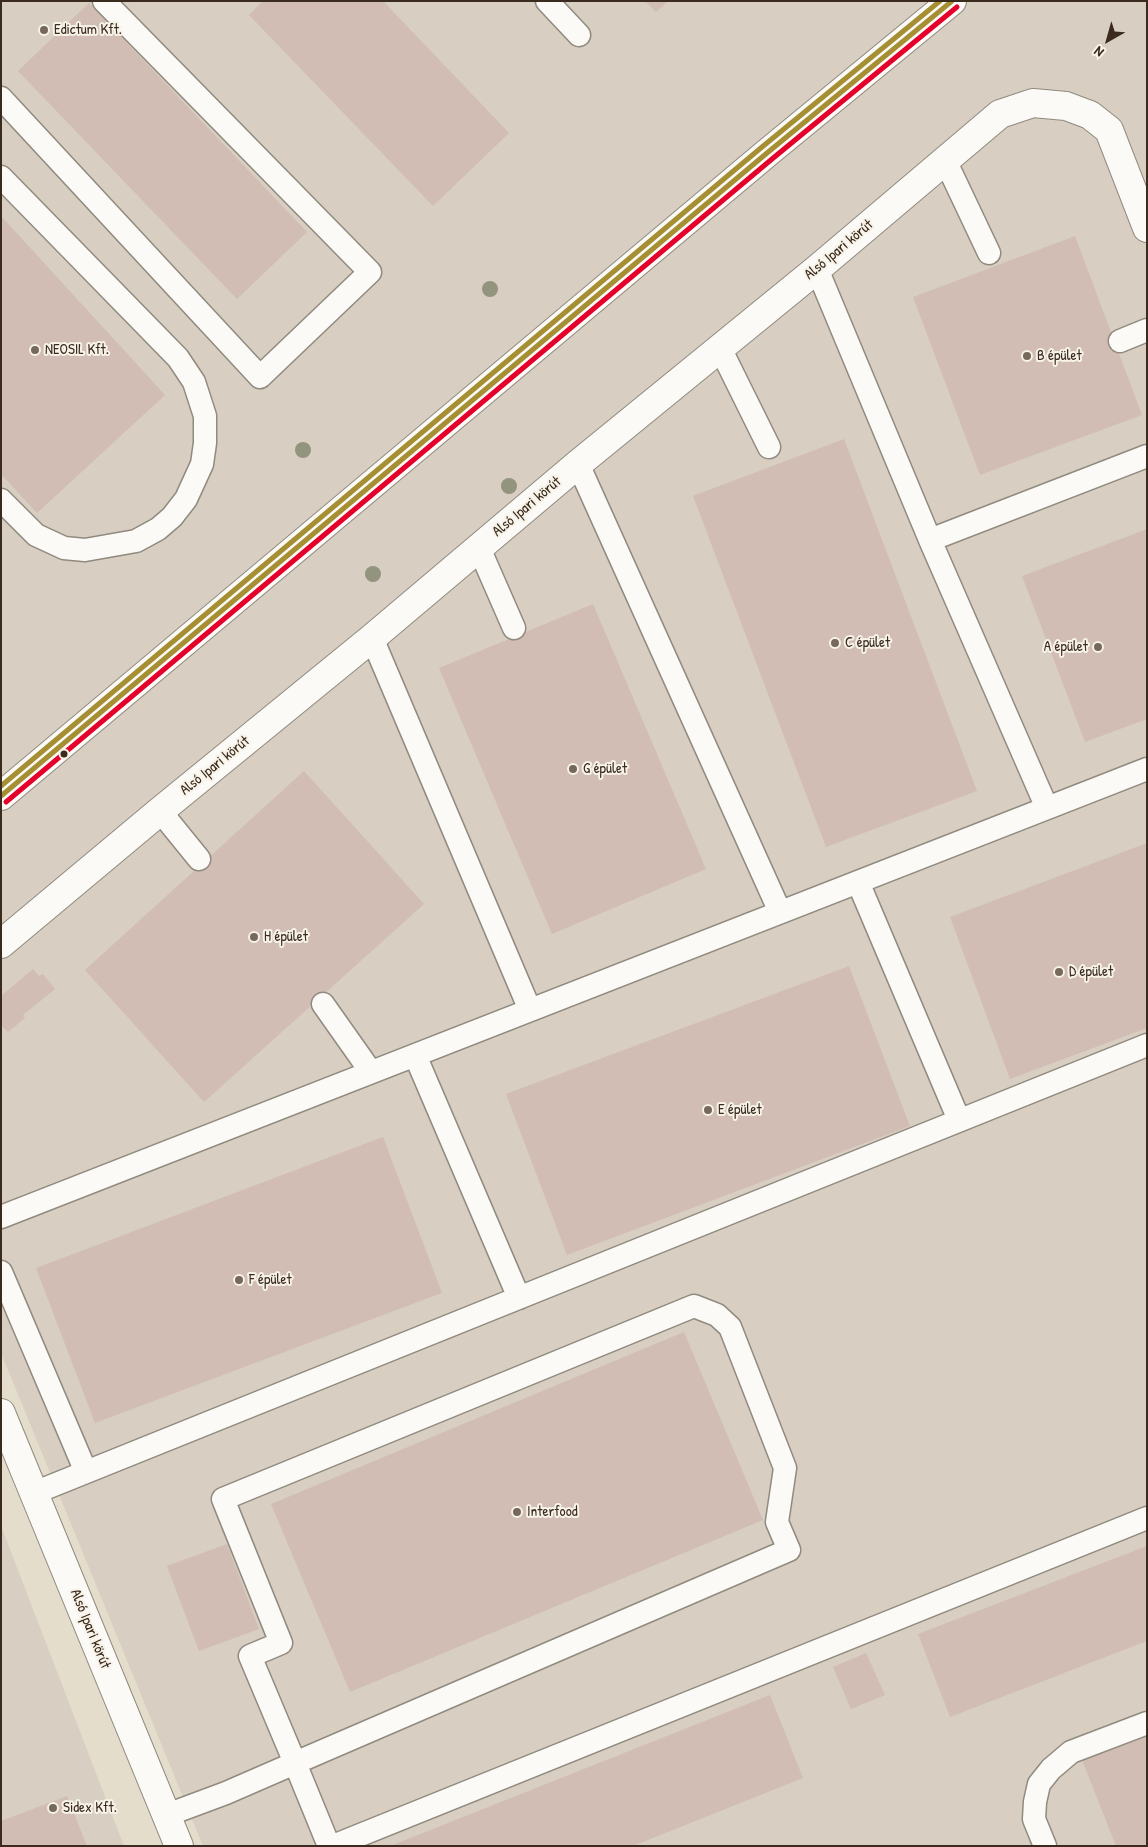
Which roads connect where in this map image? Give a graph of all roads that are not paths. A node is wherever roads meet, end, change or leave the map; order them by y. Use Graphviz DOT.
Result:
graph roads {
  1 [pos="104,1"];
  2 [pos="547,1"];
  3 [pos="952,1"];
  4 [pos="579,35"];
  5 [pos="1,98"];
  6 [pos="945,160"];
  7 [pos="1,177"];
  8 [pos="1147,228"];
  9 [pos="989,253"];
  10 [pos="816,269"];
  11 [pos="1147,330"];
  12 [pos="1120,341"];
  13 [pos="720,348"];
  14 [pos="769,447"];
  15 [pos="1147,456"];
  16 [pos="578,464"];
  17 [pos="1,500"];
  18 [pos="930,540"];
  19 [pos="479,548"];
  20 [pos="514,628"];
  21 [pos="372,638"];
  22 [pos="1147,769"];
  23 [pos="1,796"];
  24 [pos="1047,808"];
  25 [pos="160,811"];
  26 [pos="199,859"];
  27 [pos="858,882"];
  28 [pos="780,912"];
  29 [pos="1,944"];
  30 [pos="323,1004"];
  31 [pos="530,1010"];
  32 [pos="1147,1044"];
  33 [pos="416,1055"];
  34 [pos="371,1072"];
  35 [pos="959,1120"];
  36 [pos="1,1217"];
  37 [pos="1,1272"];
  38 [pos="519,1298"];
  39 [pos="1,1413"];
  40 [pos="86,1472"];
  41 [pos="34,1493"];
  42 [pos="1147,1518"];
  43 [pos="1147,1723"];
  44 [pos="295,1763"];
  45 [pos="167,1815"];
  46 [pos="179,1846"];
  47 [pos="329,1846"];
  48 [pos="333,1846"];
  49 [pos="1045,1846"];
  1 -- 5 [label="lane"];
  2 -- 4 [label="lane"];
  3 -- 23 [label="street"];
  6 -- 8 [label="street, Alsó Ipari körút"];
  6 -- 9 [label="lane"];
  6 -- 10 [label="street, Alsó Ipari körút"];
  7 -- 17 [label="lane"];
  10 -- 13 [label="street, Alsó Ipari körút"];
  10 -- 18 [label="lane"];
  11 -- 12 [label="lane"];
  13 -- 14 [label="lane"];
  13 -- 16 [label="street, Alsó Ipari körút"];
  15 -- 18 [label="lane"];
  16 -- 19 [label="street, Alsó Ipari körút"];
  16 -- 28 [label="lane"];
  18 -- 24 [label="lane"];
  19 -- 20 [label="lane"];
  19 -- 21 [label="street, Alsó Ipari körút"];
  21 -- 25 [label="street, Alsó Ipari körút"];
  21 -- 31 [label="lane"];
  22 -- 24 [label="lane"];
  24 -- 27 [label="lane"];
  25 -- 26 [label="lane"];
  25 -- 29 [label="street, Alsó Ipari körút"];
  27 -- 28 [label="lane"];
  27 -- 35 [label="lane"];
  28 -- 31 [label="lane"];
  30 -- 34 [label="lane"];
  31 -- 33 [label="lane"];
  32 -- 35 [label="lane"];
  33 -- 34 [label="lane"];
  33 -- 38 [label="lane"];
  34 -- 36 [label="lane"];
  35 -- 38 [label="lane"];
  37 -- 40 [label="lane"];
  38 -- 40 [label="lane"];
  39 -- 41 [label="street, Alsó Ipari körút"];
  40 -- 41 [label="lane"];
  41 -- 45 [label="street, Alsó Ipari körút"];
  42 -- 48 [label="lane"];
  43 -- 49 [label="lane"];
  44 -- 44 [label="lane"];
  44 -- 45 [label="lane"];
  44 -- 47 [label="lane"];
  45 -- 46 [label="street, Alsó Ipari körút"];
}
